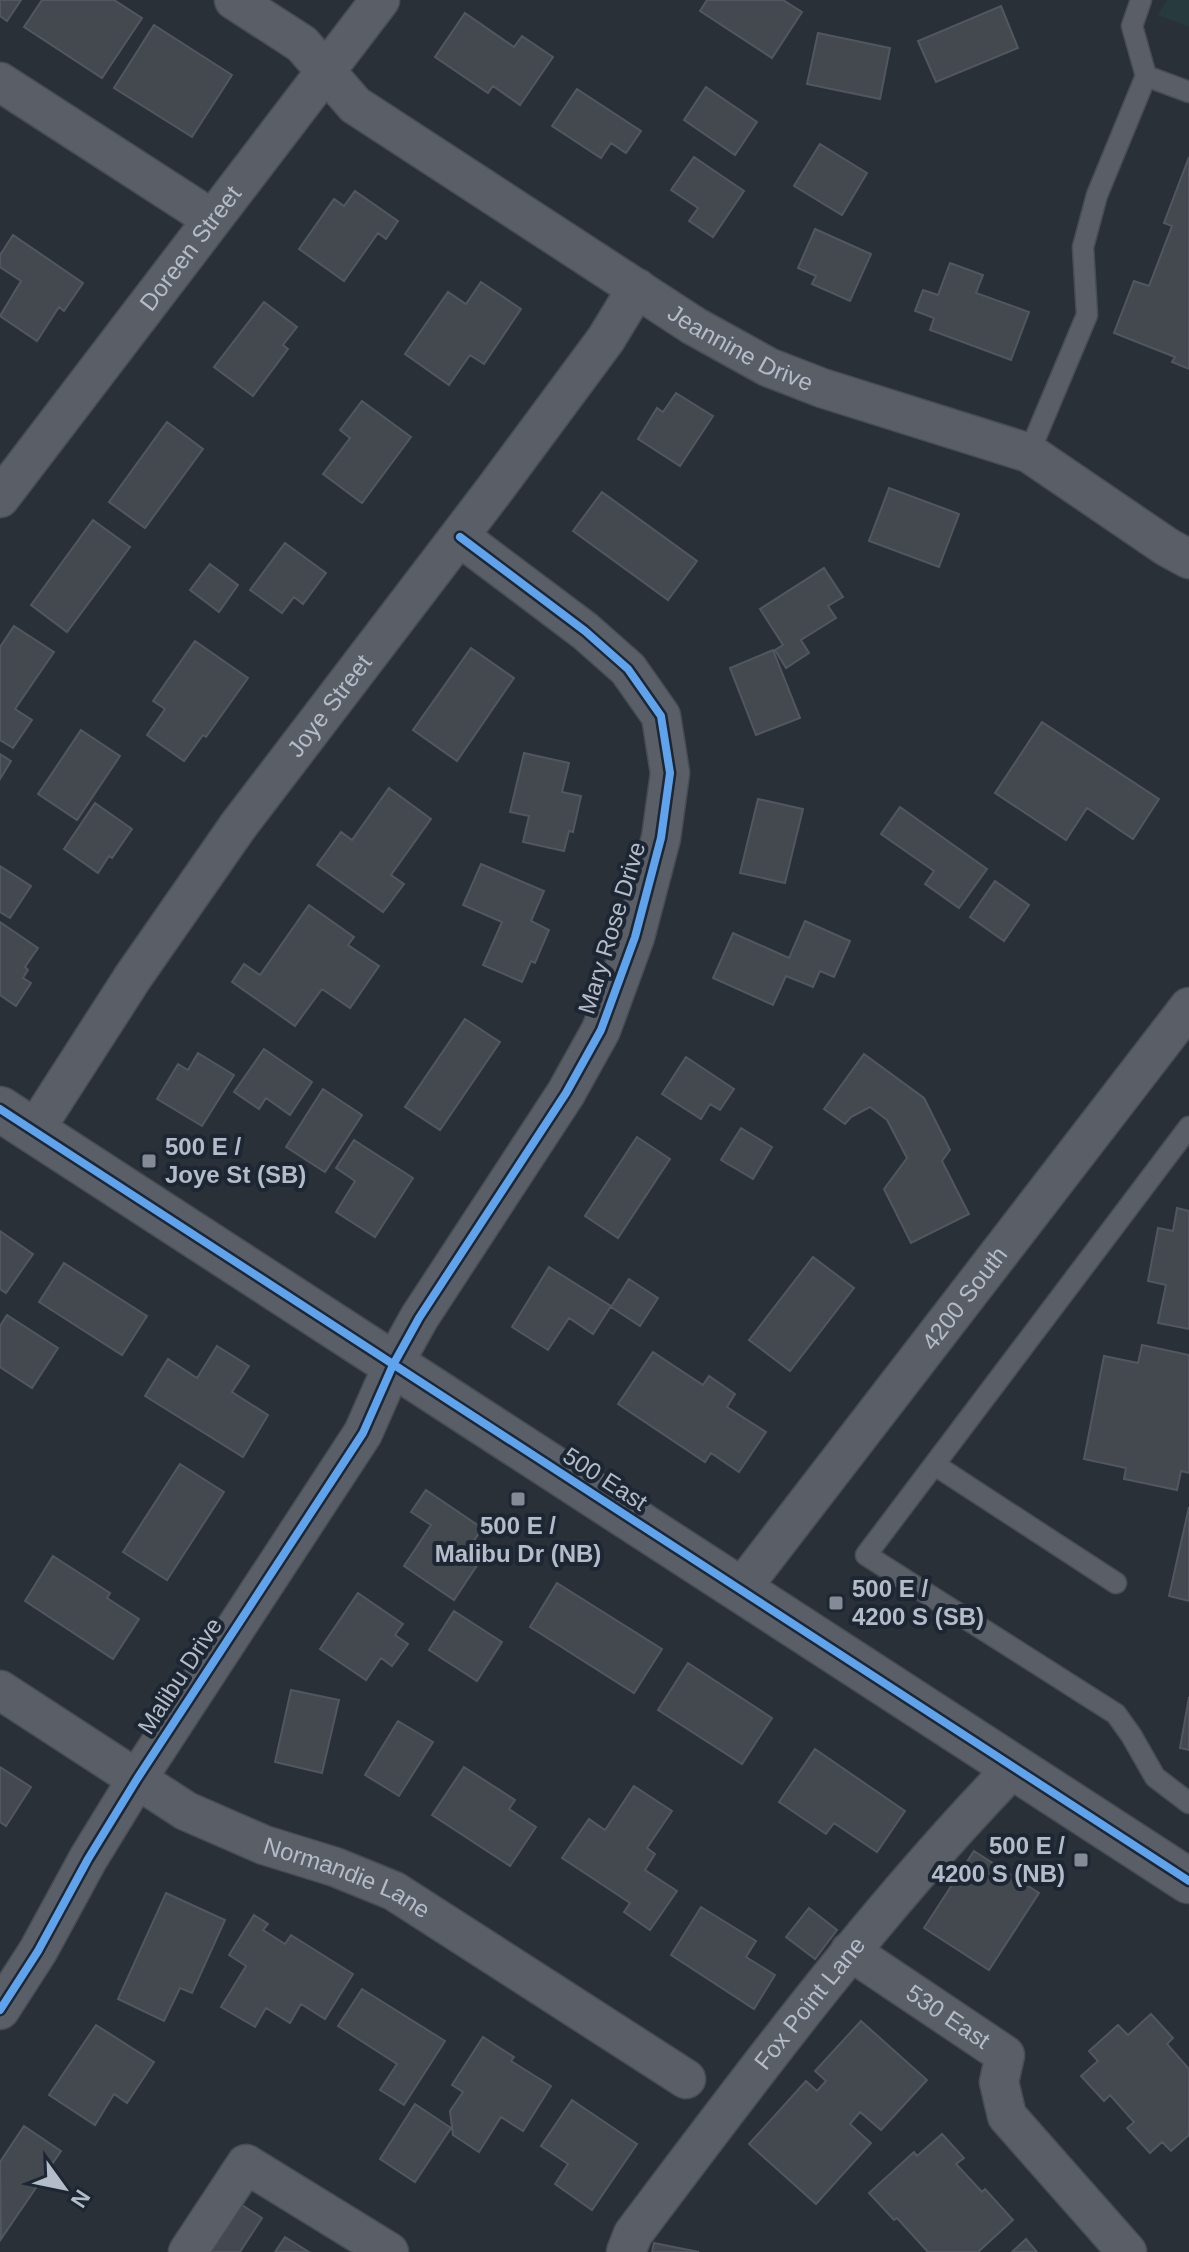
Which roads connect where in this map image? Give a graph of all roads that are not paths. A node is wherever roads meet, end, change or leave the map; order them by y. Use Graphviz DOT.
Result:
graph roads {
  1 [pos="234,0"];
  2 [pos="380,0"];
  3 [pos="1141,0"];
  4 [pos="325,72"];
  5 [pos="1146,76"];
  6 [pos="0,82"];
  7 [pos="1189,92"];
  8 [pos="212,219"];
  9 [pos="637,288"];
  10 [pos="1029,453"];
  11 [pos="0,498"];
  12 [pos="460,537"];
  13 [pos="1189,559"];
  14 [pos="1189,1007"];
  15 [pos="17,1120"];
  16 [pos="1189,1127"];
  17 [pos="393,1365"];
  18 [pos="935,1465"];
  19 [pos="1116,1583"];
  20 [pos="740,1590"];
  21 [pos="0,1690"];
  22 [pos="1013,1768"];
  23 [pos="137,1779"];
  24 [pos="1189,1803"];
  25 [pos="1189,1881"];
  26 [pos="850,1951"];
  27 [pos="0,2010"];
  28 [pos="686,2079"];
  29 [pos="188,2252"];
  30 [pos="389,2252"];
  31 [pos="626,2252"];
  32 [pos="1127,2252"];
  1 -- 4 [label="street, Jeannine Drive"];
  2 -- 4 [label="street, Doreen Street"];
  3 -- 5 [label="lane"];
  4 -- 8 [label="street, Doreen Street"];
  4 -- 9 [label="street, Jeannine Drive"];
  5 -- 7 [label="lane"];
  5 -- 10 [label="lane"];
  6 -- 8 [label="street"];
  8 -- 11 [label="street, Doreen Street"];
  9 -- 10 [label="street, Jeannine Drive"];
  9 -- 12 [label="street, Joye Street"];
  10 -- 13 [label="street, Jeannine Drive"];
  12 -- 15 [label="street, Joye Street"];
  12 -- 17 [label="street, Mary Rose Drive"];
  14 -- 20 [label="street, 4200 South"];
  15 -- 17 [label="street, 500 East"];
  16 -- 18 [label="lane"];
  17 -- 20 [label="street, 500 East"];
  17 -- 23 [label="street, Malibu Drive"];
  18 -- 19 [label="lane"];
  18 -- 24 [label="lane"];
  20 -- 22 [label="street, 500 East"];
  21 -- 23 [label="street, Normandie Lane"];
  22 -- 25 [label="street, 500 East"];
  22 -- 26 [label="street, Fox Point Lane"];
  23 -- 27 [label="street, Malibu Drive"];
  23 -- 28 [label="street, Normandie Lane"];
  26 -- 31 [label="street, Fox Point Lane"];
  26 -- 32 [label="street, 530 East"];
  29 -- 30 [label="street"];
}
